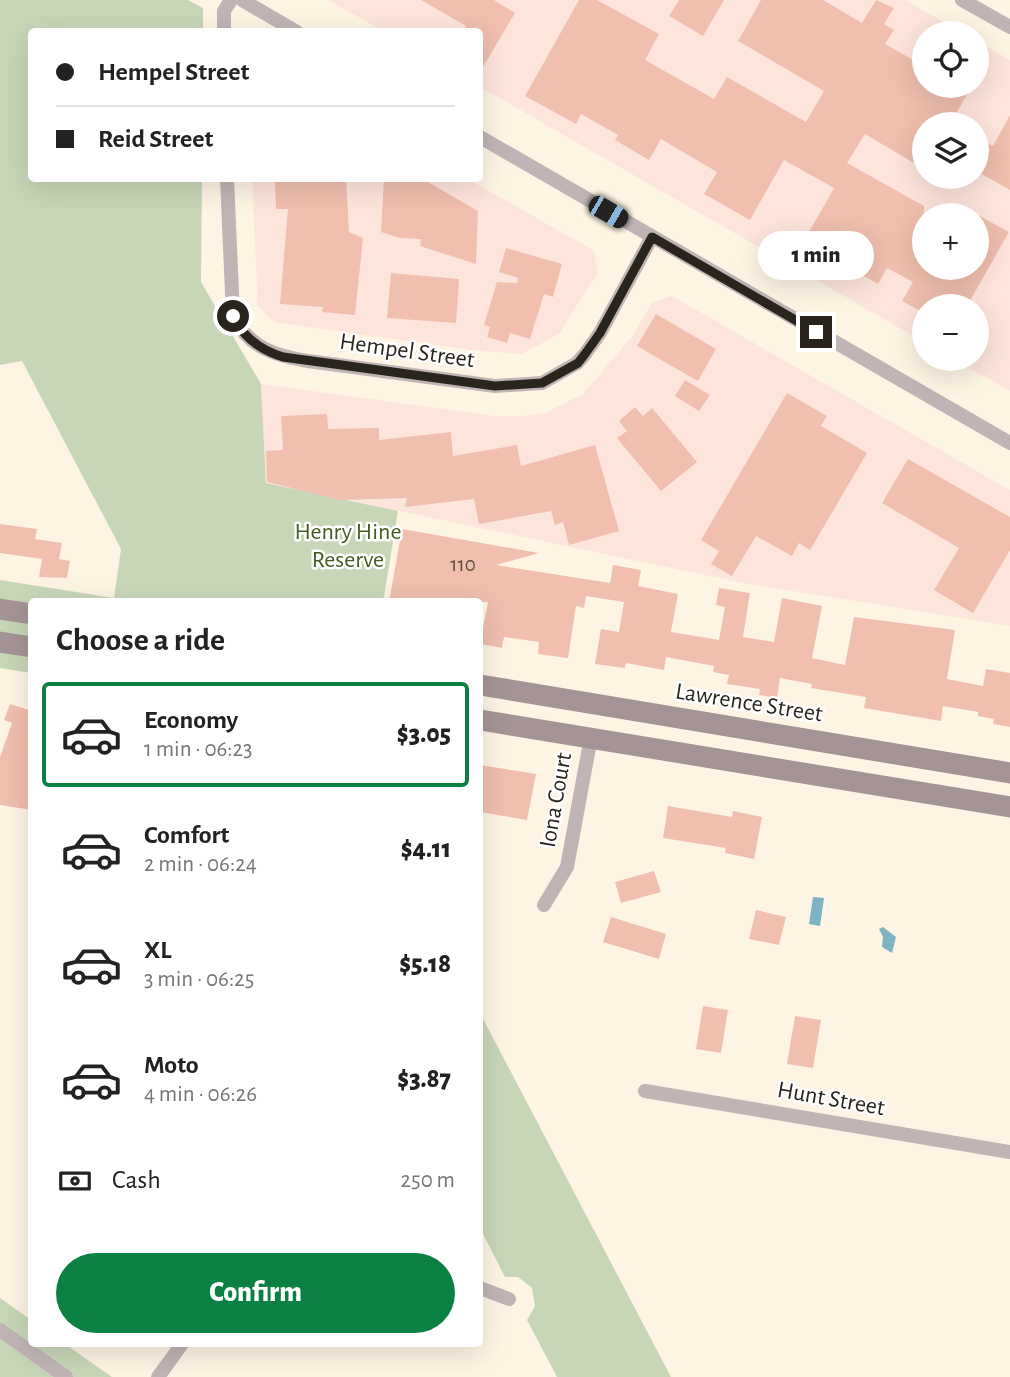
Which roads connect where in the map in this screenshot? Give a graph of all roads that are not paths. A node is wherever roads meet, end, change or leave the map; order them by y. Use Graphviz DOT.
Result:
graph roads {
  1 [pos="230,0"];
  2 [pos="242,0"];
  3 [pos="962,0"];
  4 [pos="1010,27"];
  5 [pos="224,28"];
  6 [pos="290,28"];
  7 [pos="483,140"];
  8 [pos="227,182"];
  9 [pos="652,237"];
  10 [pos="1010,443"];
  11 [pos="0,609"];
  12 [pos="28,613"];
  13 [pos="0,642"];
  14 [pos="28,646"];
  15 [pos="483,686"];
  16 [pos="596,705"];
  17 [pos="483,720"];
  18 [pos="591,737"];
  19 [pos="912,757"];
  20 [pos="1010,773"];
  21 [pos="908,790"];
  22 [pos="1010,807"];
  23 [pos="544,905"];
  24 [pos="645,1091"];
  25 [pos="1010,1152"];
  26 [pos="483,1289"];
  27 [pos="509,1299"];
  28 [pos="0,1330"];
  29 [pos="180,1347"];
  30 [pos="66,1377"];
  31 [pos="158,1377"];
  1 -- 5 [label="street"];
  2 -- 6 [label="street"];
  3 -- 4 [label="street"];
  7 -- 9 [label="street"];
  8 -- 9 [label="street, Hempel Street"];
  9 -- 10 [label="street"];
  11 -- 12 [label="street"];
  13 -- 14 [label="street"];
  15 -- 16 [label="street, Lawrence Street"];
  16 -- 18 [label="street"];
  16 -- 19 [label="street, Lawrence Street"];
  17 -- 18 [label="street"];
  18 -- 21 [label="street"];
  18 -- 23 [label="street, Iona Court"];
  19 -- 20 [label="street, Lawrence Street"];
  19 -- 21 [label="street"];
  21 -- 22 [label="street"];
  24 -- 25 [label="street, Hunt Street"];
  26 -- 27 [label="street"];
  28 -- 30 [label="street"];
  29 -- 31 [label="street"];
}
